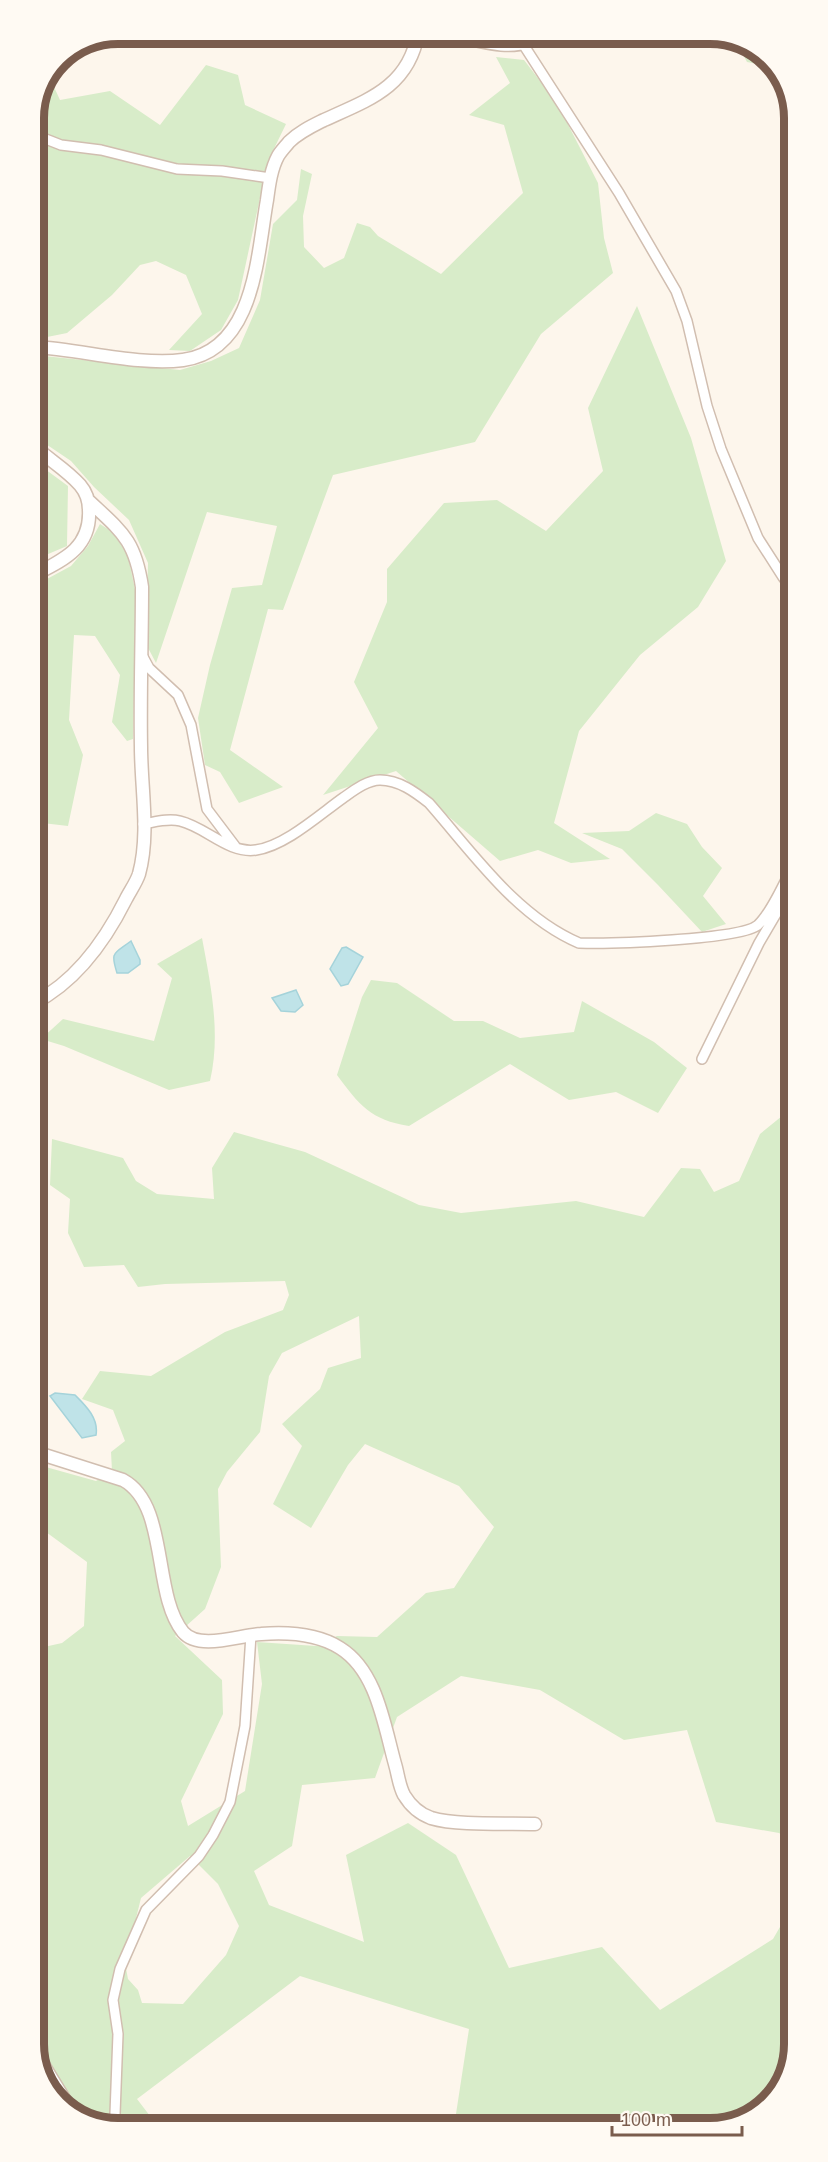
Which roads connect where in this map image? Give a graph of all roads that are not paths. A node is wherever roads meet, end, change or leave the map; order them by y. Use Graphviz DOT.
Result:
graph roads {
  1 [pos="416,44"];
  2 [pos="488,44"];
  3 [pos="523,44"];
  4 [pos="44,138"];
  5 [pos="270,178"];
  6 [pos="44,348"];
  7 [pos="44,455"];
  8 [pos="89,501"];
  9 [pos="44,569"];
  10 [pos="784,578"];
  11 [pos="142,654"];
  12 [pos="143,824"];
  13 [pos="237,849"];
  14 [pos="784,883"];
  15 [pos="784,900"];
  16 [pos="44,998"];
  17 [pos="702,1059"];
  18 [pos="44,1455"];
  19 [pos="250,1635"];
  20 [pos="535,1824"];
  21 [pos="115,2118"];
  1 -- 5 [label="street"];
  2 -- 3 [label="street"];
  3 -- 10 [label="street"];
  4 -- 5 [label="street"];
  5 -- 6 [label="street"];
  7 -- 8 [label="street"];
  8 -- 9 [label="street"];
  8 -- 11 [label="street"];
  11 -- 12 [label="street"];
  11 -- 13 [label="street"];
  12 -- 13 [label="street"];
  12 -- 16 [label="street"];
  13 -- 14 [label="street"];
  15 -- 17 [label="street"];
  18 -- 19 [label="street"];
  19 -- 20 [label="street"];
  19 -- 21 [label="street"];
}
